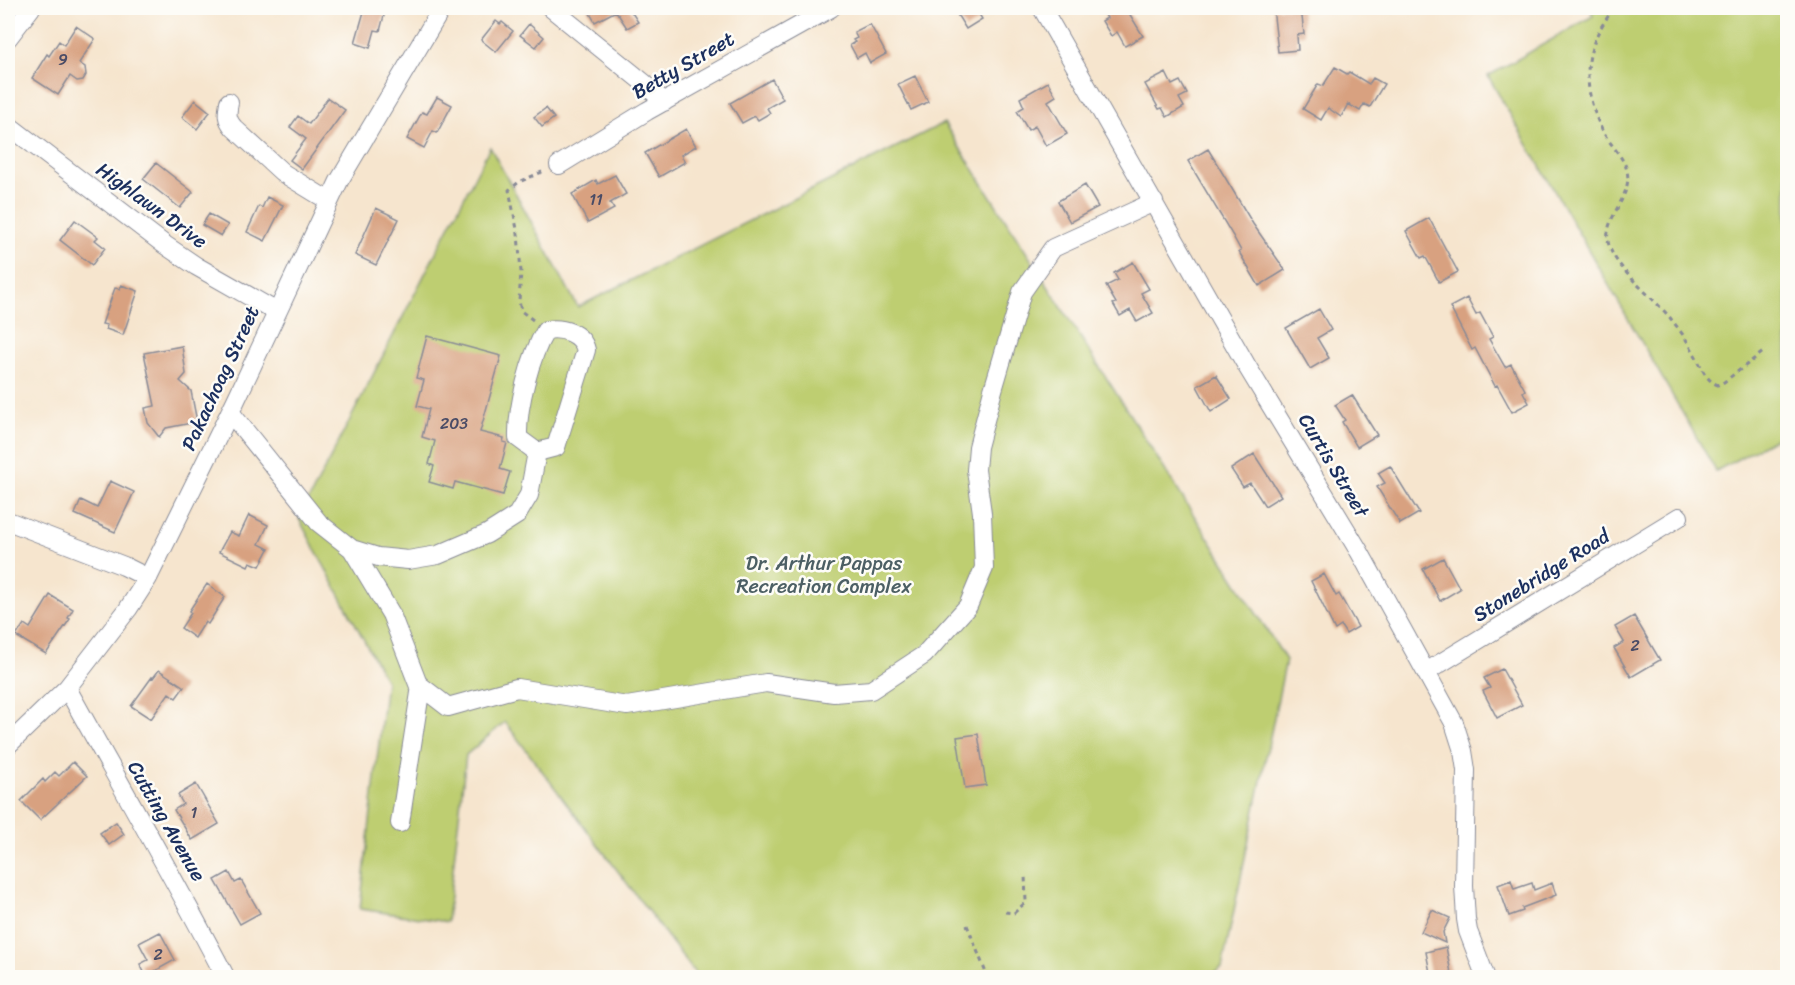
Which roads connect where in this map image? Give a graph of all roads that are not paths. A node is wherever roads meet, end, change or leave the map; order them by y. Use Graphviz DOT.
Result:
graph roads {
  1 [pos="31,8"];
  2 [pos="442,8"];
  3 [pos="551,8"];
  4 [pos="831,8"];
  5 [pos="1042,8"];
  6 [pos="8,38"];
  7 [pos="229,102"];
  8 [pos="664,102"];
  9 [pos="8,124"];
  10 [pos="559,165"];
  11 [pos="329,201"];
  12 [pos="1154,202"];
  13 [pos="277,312"];
  14 [pos="230,412"];
  15 [pos="537,452"];
  16 [pos="1679,517"];
  17 [pos="8,521"];
  18 [pos="352,549"];
  19 [pos="148,578"];
  20 [pos="1426,672"];
  21 [pos="421,686"];
  22 [pos="67,688"];
  23 [pos="8,745"];
  24 [pos="400,823"];
  25 [pos="226,978"];
  26 [pos="1486,978"];
  1 -- 6 [label="street"];
  2 -- 11 [label="street, Pakachoag Street"];
  3 -- 8 [label="street"];
  4 -- 8 [label="street, Betty Street"];
  5 -- 12 [label="street, Curtis Street"];
  7 -- 11 [label="street"];
  8 -- 10 [label="street, Betty Street"];
  9 -- 13 [label="street, Highlawn Drive"];
  11 -- 13 [label="street, Pakachoag Street"];
  12 -- 20 [label="street, Curtis Street"];
  12 -- 21 [label="street"];
  13 -- 14 [label="street, Pakachoag Street"];
  14 -- 18 [label="street"];
  14 -- 19 [label="street, Pakachoag Street"];
  15 -- 15 [label="street"];
  15 -- 18 [label="street"];
  16 -- 20 [label="street, Stonebridge Road"];
  17 -- 19 [label="street"];
  18 -- 21 [label="street"];
  19 -- 22 [label="street, Pakachoag Street"];
  20 -- 26 [label="street, Curtis Street"];
  21 -- 24 [label="street"];
  22 -- 23 [label="street, Pakachoag Street"];
  22 -- 25 [label="street, Cutting Avenue"];
}
